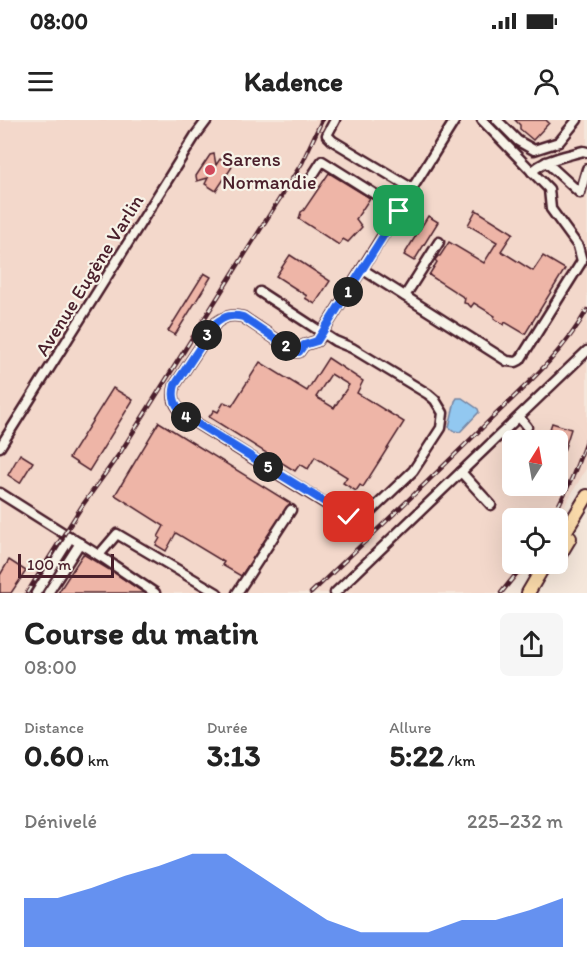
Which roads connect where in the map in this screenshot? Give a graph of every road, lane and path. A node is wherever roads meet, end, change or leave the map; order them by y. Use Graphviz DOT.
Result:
graph roads {
  1 [pos="207,120"];
  2 [pos="335,120"];
  3 [pos="455,120"];
  4 [pos="482,120"];
  5 [pos="497,120"];
  6 [pos="577,120"];
  7 [pos="587,152"];
  8 [pos="546,162"];
  9 [pos="587,169"];
  10 [pos="532,172"];
  11 [pos="309,181"];
  12 [pos="413,189"];
  13 [pos="384,200"];
  14 [pos="439,242"];
  15 [pos="362,269"];
  16 [pos="260,292"];
  17 [pos="405,296"];
  18 [pos="322,333"];
  19 [pos="587,351"];
  20 [pos="519,417"];
  21 [pos="527,427"];
  22 [pos="0,447"];
  23 [pos="461,472"];
  24 [pos="0,494"];
  25 [pos="587,496"];
  26 [pos="491,505"];
  27 [pos="291,510"];
  28 [pos="587,511"];
  29 [pos="568,527"];
  30 [pos="71,537"];
  31 [pos="568,542"];
  32 [pos="80,543"];
  33 [pos="101,556"];
  34 [pos="539,574"];
  35 [pos="548,574"];
  36 [pos="536,579"];
  37 [pos="36,593"];
  38 [pos="48,593"];
  39 [pos="155,593"];
  40 [pos="217,593"];
  41 [pos="237,593"];
  42 [pos="335,593"];
  43 [pos="521,593"];
  44 [pos="528,593"];
  45 [pos="537,593"];
  1 -- 22 [label="street, Avenue Eugène Varlin"];
  2 -- 12 [label="street"];
  3 -- 12 [label="street"];
  4 -- 10 [label="street"];
  5 -- 6 [label="street"];
  7 -- 8 [label="street"];
  8 -- 9 [label="street"];
  8 -- 10 [label="street"];
  10 -- 17 [label="street"];
  11 -- 13 [label="street"];
  12 -- 15 [label="street"];
  14 -- 17 [label="street"];
  15 -- 17 [label="street"];
  15 -- 18 [label="street"];
  16 -- 18 [label="street"];
  18 -- 18 [label="street"];
  19 -- 20 [label="street"];
  20 -- 21 [label="street"];
  20 -- 23 [label="street"];
  23 -- 26 [label="street"];
  23 -- 42 [label="street"];
  24 -- 30 [label="street"];
  25 -- 29 [label="highway"];
  27 -- 41 [label="street"];
  28 -- 31 [label="highway"];
  30 -- 32 [label="street"];
  30 -- 37 [label="street"];
  32 -- 33 [label="street"];
  32 -- 38 [label="street"];
  33 -- 39 [label="street"];
  33 -- 40 [label="street"];
  34 -- 36 [label="highway"];
  35 -- 45 [label="highway"];
  36 -- 43 [label="highway"];
  36 -- 44 [label="highway"];
}
